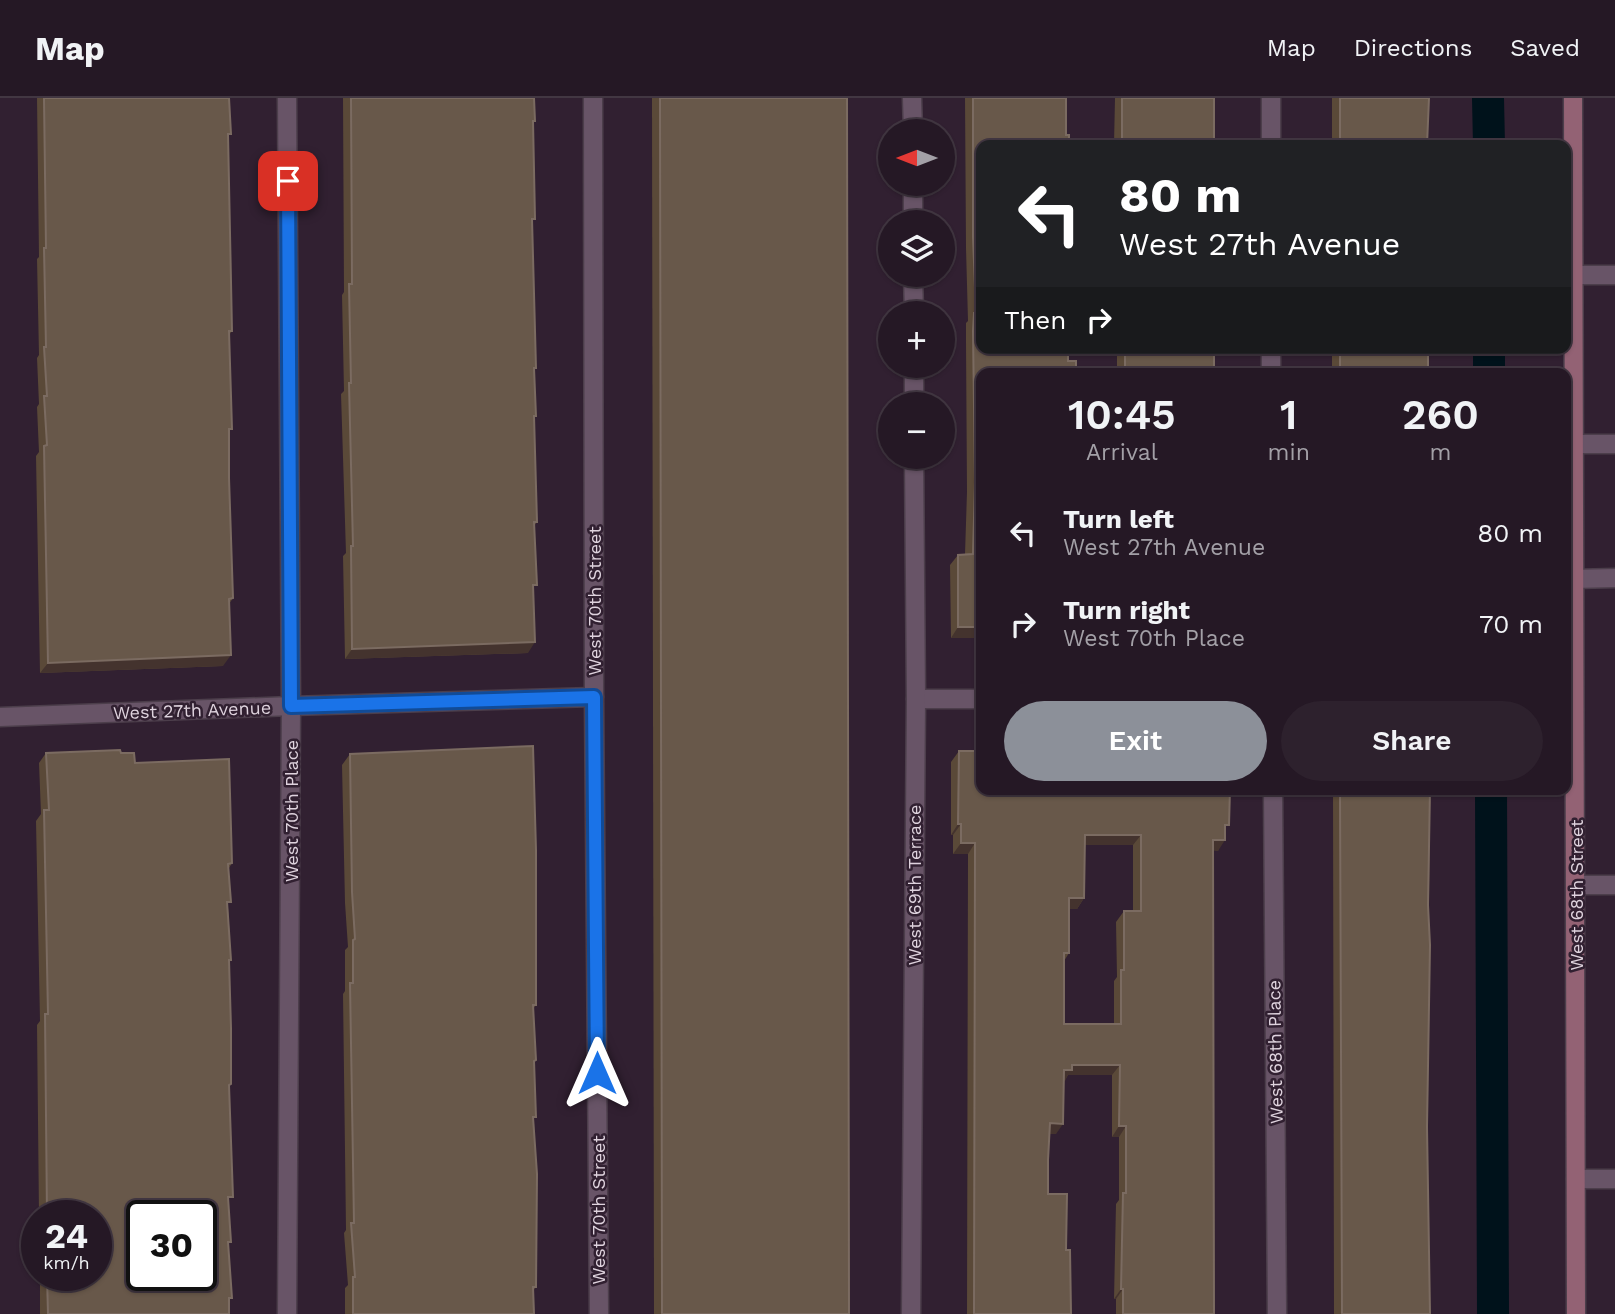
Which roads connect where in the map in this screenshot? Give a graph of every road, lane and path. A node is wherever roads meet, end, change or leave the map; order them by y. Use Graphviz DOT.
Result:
graph roads {
  1 [pos="287,98"];
  2 [pos="593,98"];
  3 [pos="912,98"];
  4 [pos="1271,98"];
  5 [pos="1573,98"];
  6 [pos="912,119"];
  7 [pos="1271,140"];
  8 [pos="1572,275"];
  9 [pos="1615,275"];
  10 [pos="1573,444"];
  11 [pos="1615,444"];
  12 [pos="914,469"];
  13 [pos="1615,578"];
  14 [pos="1573,579"];
  15 [pos="594,697"];
  16 [pos="916,699"];
  17 [pos="976,699"];
  18 [pos="291,706"];
  19 [pos="0,717"];
  20 [pos="1273,795"];
  21 [pos="1576,885"];
  22 [pos="1615,885"];
  23 [pos="1576,1179"];
  24 [pos="1615,1179"];
  25 [pos="288,1314"];
  26 [pos="599,1314"];
  27 [pos="911,1314"];
  28 [pos="1277,1314"];
  29 [pos="1576,1314"];
  1 -- 18 [label="street, West 70th Place"];
  2 -- 15 [label="street, West 70th Street"];
  3 -- 6 [label="street"];
  4 -- 7 [label="street"];
  5 -- 8 [label="main road, West 68th Street"];
  8 -- 9 [label="street"];
  8 -- 10 [label="main road, West 68th Street"];
  10 -- 11 [label="street"];
  10 -- 14 [label="main road, West 68th Street"];
  12 -- 16 [label="street, West 69th Terrace"];
  13 -- 14 [label="street"];
  14 -- 21 [label="main road, West 68th Street"];
  15 -- 18 [label="street, West 27th Avenue"];
  15 -- 26 [label="street, West 70th Street"];
  16 -- 17 [label="street"];
  16 -- 27 [label="street, West 69th Terrace"];
  18 -- 19 [label="street, West 27th Avenue"];
  18 -- 25 [label="street, West 70th Place"];
  20 -- 28 [label="street, West 68th Place"];
  21 -- 22 [label="street"];
  21 -- 23 [label="main road, West 68th Street"];
  23 -- 24 [label="street"];
  23 -- 29 [label="main road, West 68th Street"];
}
